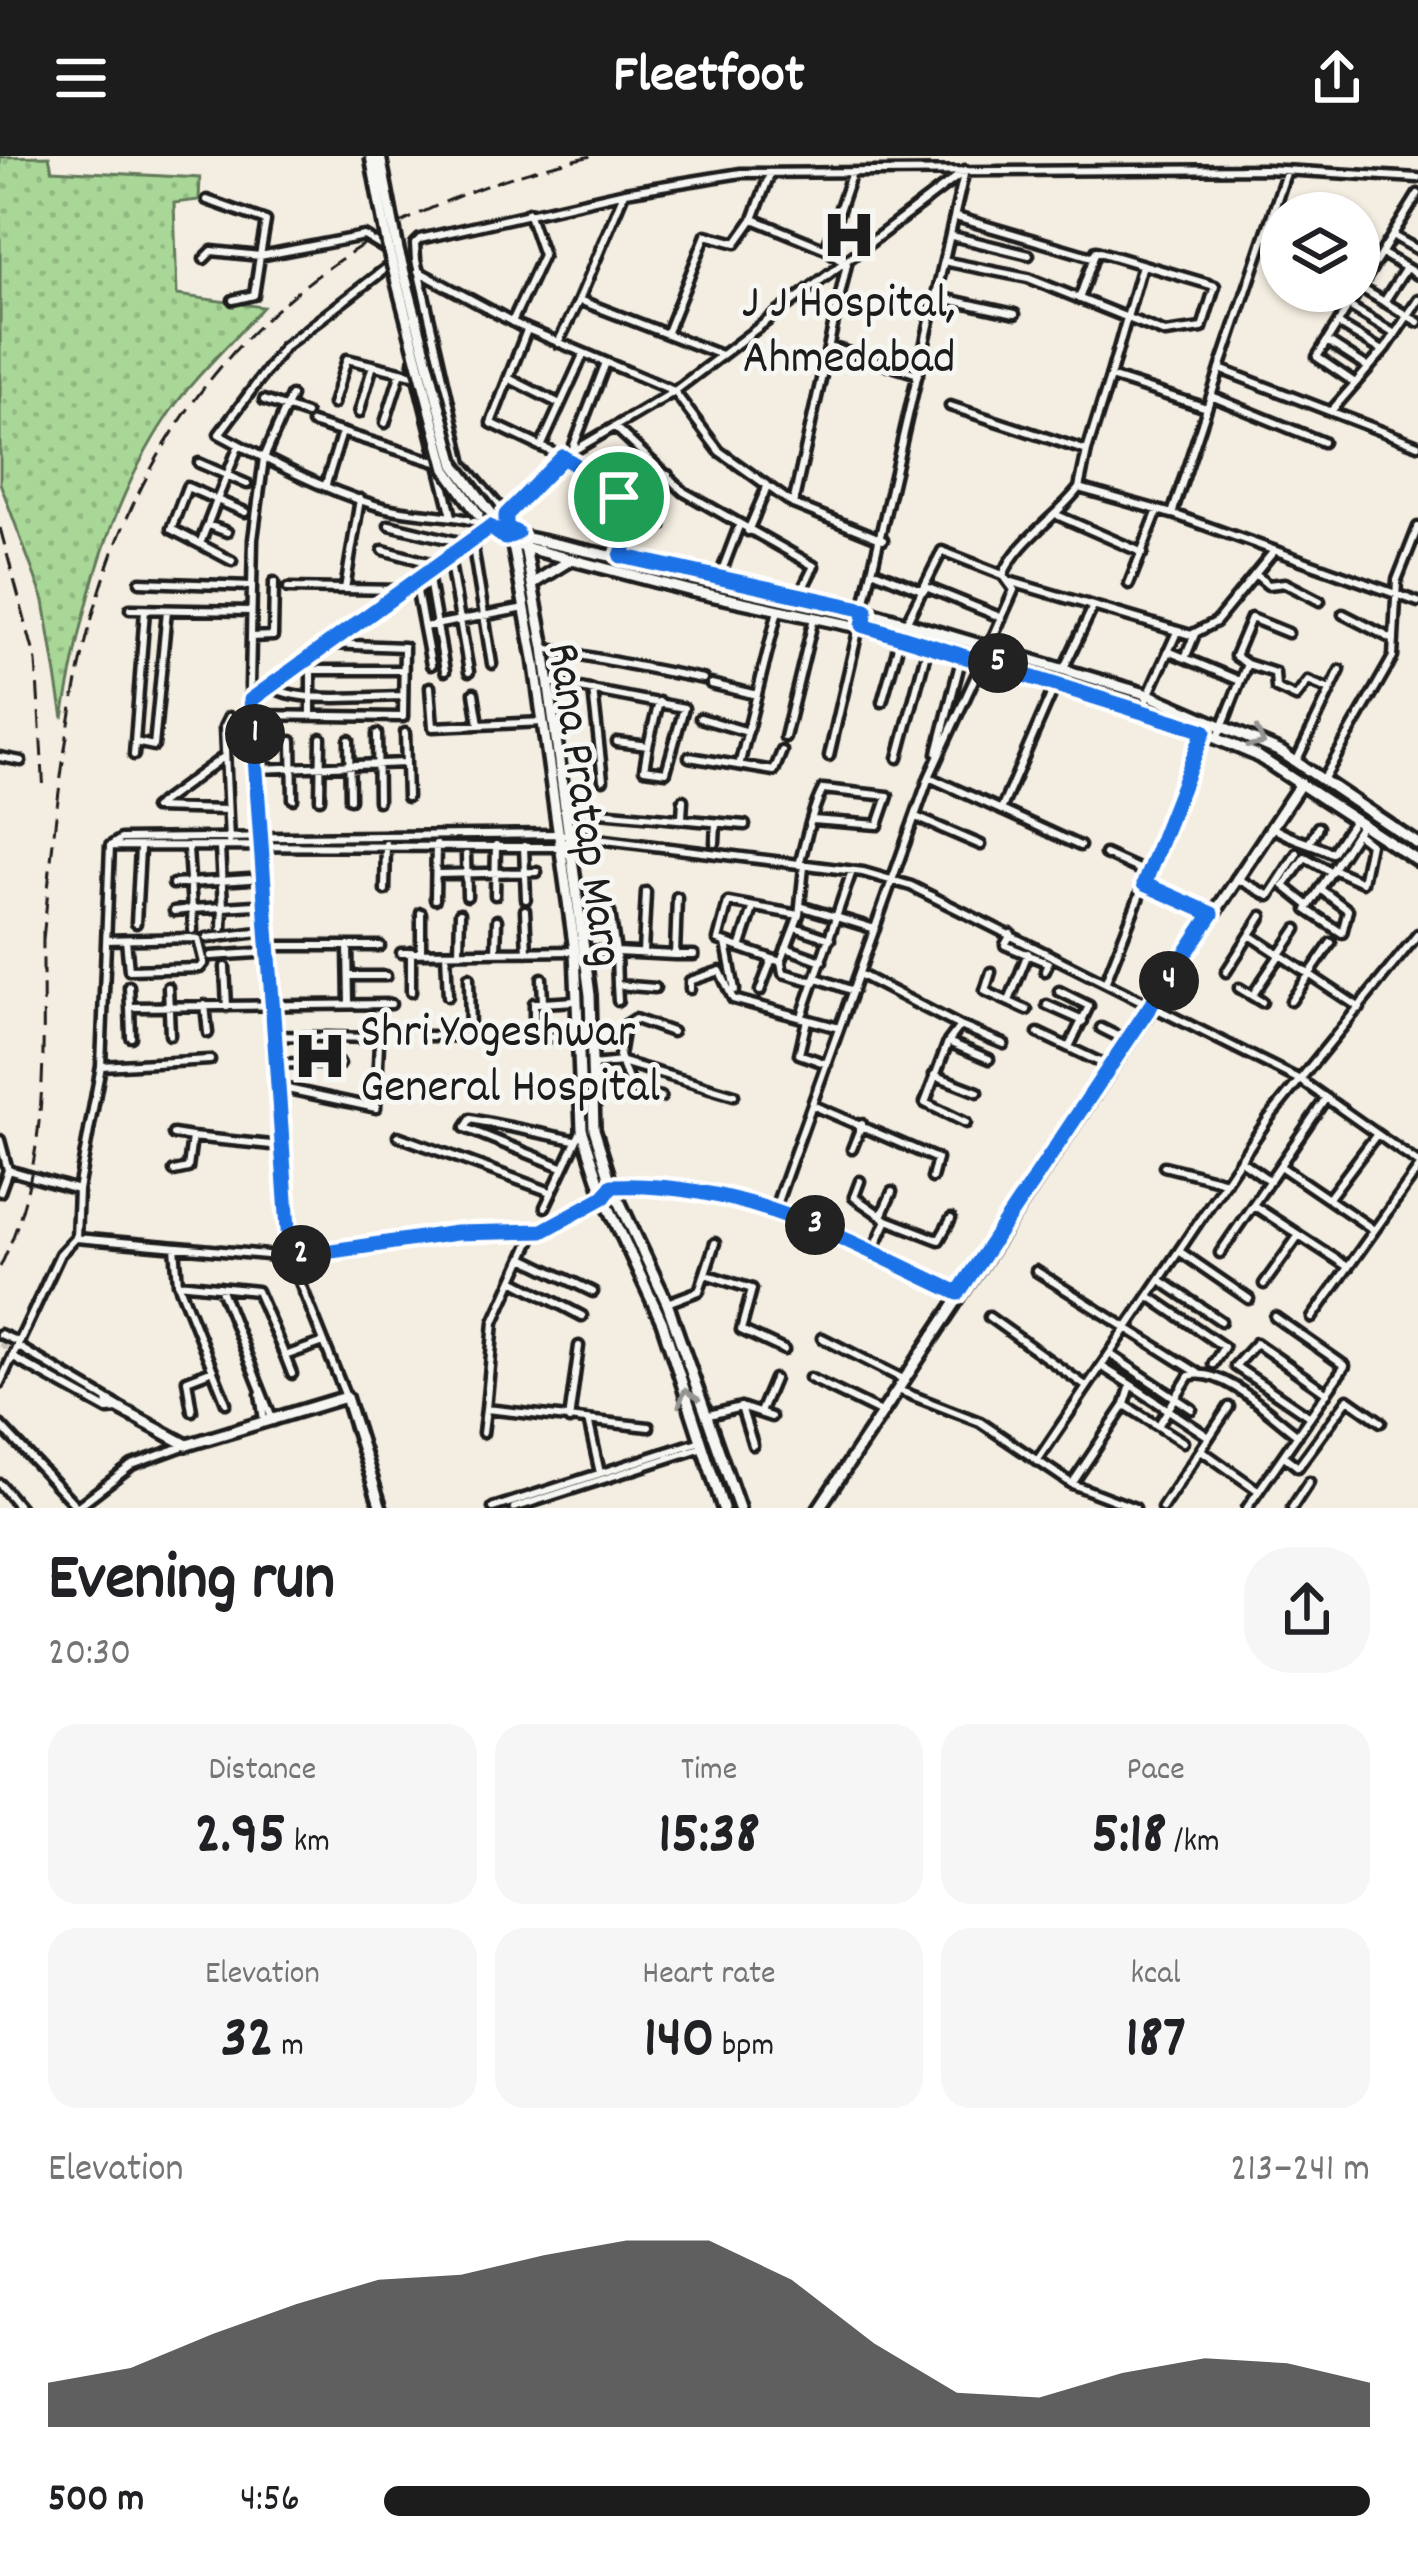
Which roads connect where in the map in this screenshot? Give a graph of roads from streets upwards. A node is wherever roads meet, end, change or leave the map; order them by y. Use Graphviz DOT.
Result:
graph roads {
  1 [pos="371,156"];
  2 [pos="380,156"];
  3 [pos="965,170"];
  4 [pos="1287,170"];
  5 [pos="852,173"];
  6 [pos="770,174"];
  7 [pos="1418,178"];
  8 [pos="625,192"];
  9 [pos="1418,194"];
  10 [pos="207,200"];
  11 [pos="528,212"];
  12 [pos="956,217"];
  13 [pos="1405,218"];
  14 [pos="753,220"];
  15 [pos="1418,226"];
  16 [pos="952,236"];
  17 [pos="1394,237"];
  18 [pos="415,244"];
  19 [pos="384,248"];
  20 [pos="826,248"];
  21 [pos="1418,250"];
  22 [pos="1383,254"];
  23 [pos="1029,255"];
  24 [pos="260,256"];
  25 [pos="1092,257"];
  26 [pos="1380,259"];
  27 [pos="204,260"];
  28 [pos="947,261"];
  29 [pos="847,264"];
  30 [pos="1143,264"];
  31 [pos="389,266"];
  32 [pos="1406,268"];
  33 [pos="418,271"];
  34 [pos="1418,275"];
  35 [pos="938,297"];
  36 [pos="1079,298"];
  37 [pos="233,300"];
  38 [pos="579,300"];
  39 [pos="1380,300"];
  40 [pos="1418,300"];
  41 [pos="1384,302"];
  42 [pos="1345,312"];
  43 [pos="1359,312"];
  44 [pos="1015,314"];
  45 [pos="1408,316"];
  46 [pos="1127,320"];
  47 [pos="512,322"];
  48 [pos="1418,322"];
  49 [pos="1338,324"];
  50 [pos="527,330"];
  51 [pos="667,332"];
  52 [pos="1395,334"];
  53 [pos="1327,341"];
  54 [pos="558,343"];
  55 [pos="830,347"];
  56 [pos="1383,351"];
  57 [pos="583,355"];
  58 [pos="722,356"];
  59 [pos="373,365"];
  60 [pos="605,365"];
  61 [pos="1369,368"];
  62 [pos="1220,369"];
  63 [pos="400,372"];
  64 [pos="918,374"];
  65 [pos="417,376"];
  66 [pos="1110,377"];
  67 [pos="508,378"];
  68 [pos="1355,383"];
  69 [pos="674,392"];
  70 [pos="291,395"];
  71 [pos="1211,396"];
  72 [pos="264,400"];
  73 [pos="333,404"];
  74 [pos="560,404"];
  75 [pos="950,406"];
  76 [pos="1207,408"];
  77 [pos="285,409"];
  78 [pos="1333,409"];
  79 [pos="359,413"];
  80 [pos="306,415"];
  81 [pos="312,423"];
  82 [pos="385,423"];
  83 [pos="615,428"];
  84 [pos="342,432"];
  85 [pos="1323,442"];
  86 [pos="239,445"];
  87 [pos="1418,445"];
  88 [pos="541,447"];
  89 [pos="1088,451"];
  90 [pos="567,455"];
  91 [pos="264,458"];
  92 [pos="439,463"];
  93 [pos="199,464"];
  94 [pos="668,475"];
  95 [pos="227,476"];
  96 [pos="247,484"];
  97 [pos="326,484"];
  98 [pos="767,487"];
  99 [pos="1079,488"];
  100 [pos="360,499"];
  101 [pos="217,500"];
  102 [pos="793,504"];
  103 [pos="1158,510"];
  104 [pos="245,512"];
  105 [pos="639,512"];
  106 [pos="1172,514"];
  107 [pos="1058,515"];
  108 [pos="452,516"];
  109 [pos="208,525"];
  110 [pos="389,525"];
  111 [pos="661,526"];
  112 [pos="740,526"];
  113 [pos="1418,527"];
  114 [pos="227,532"];
  115 [pos="507,532"];
  116 [pos="748,532"];
  117 [pos="883,540"];
  118 [pos="470,542"];
  119 [pos="200,544"];
  120 [pos="383,550"];
  121 [pos="1274,551"];
  122 [pos="1143,553"];
  123 [pos="621,556"];
  124 [pos="449,557"];
  125 [pos="232,561"];
  126 [pos="569,561"];
  127 [pos="438,565"];
  128 [pos="428,572"];
  129 [pos="875,572"];
  130 [pos="1255,574"];
  131 [pos="1003,575"];
  132 [pos="718,580"];
  133 [pos="415,581"];
  134 [pos="274,582"];
  135 [pos="1012,582"];
  136 [pos="140,583"];
  137 [pos="532,584"];
  138 [pos="1129,584"];
  139 [pos="747,586"];
  140 [pos="288,588"];
  141 [pos="345,589"];
  142 [pos="925,589"];
  143 [pos="403,590"];
  144 [pos="251,591"];
  145 [pos="1396,594"];
  146 [pos="273,595"];
  147 [pos="799,597"];
  148 [pos="1320,601"];
  149 [pos="1418,602"];
  150 [pos="744,603"];
  151 [pos="1093,607"];
  152 [pos="525,608"];
  153 [pos="130,609"];
  154 [pos="146,610"];
  155 [pos="167,610"];
  156 [pos="778,610"];
  157 [pos="866,610"];
  158 [pos="251,611"];
  159 [pos="1343,614"];
  160 [pos="485,616"];
  161 [pos="814,616"];
  162 [pos="1002,618"];
  163 [pos="460,620"];
  164 [pos="907,621"];
  165 [pos="437,625"];
  166 [pos="863,625"];
  167 [pos="424,627"];
  168 [pos="1177,632"];
  169 [pos="1195,632"];
  170 [pos="1288,633"];
  171 [pos="901,634"];
  172 [pos="251,637"];
  173 [pos="1394,640"];
  174 [pos="928,642"];
  175 [pos="328,644"];
  176 [pos="989,646"];
  177 [pos="544,648"];
  178 [pos="1168,651"];
  179 [pos="963,652"];
  180 [pos="311,656"];
  181 [pos="984,658"];
  182 [pos="1185,658"];
  183 [pos="492,664"];
  184 [pos="1247,664"];
  185 [pos="431,665"];
  186 [pos="1065,668"];
  187 [pos="311,670"];
  188 [pos="404,670"];
  189 [pos="1340,670"];
  190 [pos="445,671"];
  191 [pos="469,672"];
  192 [pos="1240,681"];
  193 [pos="549,682"];
  194 [pos="1057,682"];
  195 [pos="270,686"];
  196 [pos="430,687"];
  197 [pos="593,690"];
  198 [pos="1330,690"];
  199 [pos="474,693"];
  200 [pos="757,694"];
  201 [pos="1149,695"];
  202 [pos="311,696"];
  203 [pos="403,696"];
  204 [pos="251,700"];
  205 [pos="659,701"];
  206 [pos="882,702"];
  207 [pos="1142,709"];
  208 [pos="253,715"];
  209 [pos="310,716"];
  210 [pos="229,717"];
  211 [pos="700,718"];
  212 [pos="544,722"];
  213 [pos="479,724"];
  214 [pos="1223,724"];
  215 [pos="1204,731"];
  216 [pos="748,732"];
  217 [pos="405,733"];
  218 [pos="377,734"];
  219 [pos="1218,736"];
  220 [pos="785,737"];
  221 [pos="321,738"];
  222 [pos="349,740"];
  223 [pos="292,741"];
  224 [pos="135,742"];
  225 [pos="617,742"];
  226 [pos="648,746"];
  227 [pos="782,751"];
  228 [pos="134,755"];
  229 [pos="225,756"];
  230 [pos="829,756"];
  231 [pos="0,757"];
  232 [pos="689,757"];
  233 [pos="898,758"];
  234 [pos="21,761"];
  235 [pos="740,762"];
  236 [pos="1296,762"];
  237 [pos="405,763"];
  238 [pos="378,764"];
  239 [pos="321,766"];
  240 [pos="349,766"];
  241 [pos="292,768"];
  242 [pos="258,769"];
  243 [pos="1311,774"];
  244 [pos="929,777"];
  245 [pos="603,780"];
  246 [pos="1323,780"];
  247 [pos="1301,784"];
  248 [pos="406,797"];
  249 [pos="293,799"];
  250 [pos="320,799"];
  251 [pos="350,800"];
  252 [pos="683,800"];
  253 [pos="378,801"];
  254 [pos="563,809"];
  255 [pos="227,810"];
  256 [pos="1000,810"];
  257 [pos="682,817"];
  258 [pos="916,817"];
  259 [pos="812,820"];
  260 [pos="716,823"];
  261 [pos="745,825"];
  262 [pos="1358,825"];
  263 [pos="1271,826"];
  264 [pos="1318,827"];
  265 [pos="557,834"];
  266 [pos="570,839"];
  267 [pos="229,841"];
  268 [pos="716,842"];
  269 [pos="1309,843"];
  270 [pos="264,844"];
  271 [pos="386,844"];
  272 [pos="436,844"];
  273 [pos="1418,844"];
  274 [pos="496,845"];
  275 [pos="980,845"];
  276 [pos="110,846"];
  277 [pos="524,846"];
  278 [pos="1081,846"];
  279 [pos="559,847"];
  280 [pos="220,848"];
  281 [pos="140,849"];
  282 [pos="188,849"];
  283 [pos="1297,853"];
  284 [pos="1106,854"];
  285 [pos="466,855"];
  286 [pos="1418,860"];
  287 [pos="801,866"];
  288 [pos="1332,870"];
  289 [pos="852,871"];
  290 [pos="536,872"];
  291 [pos="525,873"];
  292 [pos="436,874"];
  293 [pos="495,874"];
  294 [pos="1149,874"];
  295 [pos="466,875"];
  296 [pos="1236,878"];
  297 [pos="250,879"];
  298 [pos="893,880"];
  299 [pos="221,881"];
  300 [pos="189,882"];
  301 [pos="173,884"];
  302 [pos="1144,884"];
  303 [pos="1320,889"];
  304 [pos="385,890"];
  305 [pos="646,892"];
  306 [pos="494,895"];
  307 [pos="467,896"];
  308 [pos="677,897"];
  309 [pos="435,899"];
  310 [pos="526,899"];
  311 [pos="255,904"];
  312 [pos="1309,906"];
  313 [pos="223,907"];
  314 [pos="192,909"];
  315 [pos="753,909"];
  316 [pos="525,910"];
  317 [pos="800,910"];
  318 [pos="174,911"];
  319 [pos="610,912"];
  320 [pos="421,913"];
  321 [pos="460,913"];
  322 [pos="1212,914"];
  323 [pos="1262,916"];
  324 [pos="837,917"];
  325 [pos="497,920"];
  326 [pos="136,923"];
  327 [pos="795,927"];
  328 [pos="222,928"];
  329 [pos="875,929"];
  330 [pos="1297,929"];
  331 [pos="193,930"];
  332 [pos="270,931"];
  333 [pos="246,934"];
  334 [pos="1010,934"];
  335 [pos="1418,934"];
  336 [pos="1250,935"];
  337 [pos="207,938"];
  338 [pos="830,939"];
  339 [pos="107,940"];
  340 [pos="126,940"];
  341 [pos="727,943"];
  342 [pos="1331,943"];
  343 [pos="1005,945"];
  344 [pos="348,946"];
  345 [pos="380,946"];
  346 [pos="740,947"];
  347 [pos="786,948"];
  348 [pos="271,949"];
  349 [pos="1030,949"];
  350 [pos="580,951"];
  351 [pos="401,952"];
  352 [pos="411,952"];
  353 [pos="421,952"];
  354 [pos="496,952"];
  355 [pos="527,952"];
  356 [pos="616,952"];
  357 [pos="643,952"];
  358 [pos="446,953"];
  359 [pos="459,953"];
  360 [pos="248,954"];
  361 [pos="1280,954"];
  362 [pos="675,955"];
  363 [pos="694,955"];
  364 [pos="1000,955"];
  365 [pos="211,956"];
  366 [pos="777,960"];
  367 [pos="822,961"];
  368 [pos="225,967"];
  369 [pos="118,969"];
  370 [pos="104,970"];
  371 [pos="991,972"];
  372 [pos="1226,972"];
  373 [pos="859,974"];
  374 [pos="1310,974"];
  375 [pos="349,976"];
  376 [pos="386,976"];
  377 [pos="469,977"];
  378 [pos="542,978"];
  379 [pos="816,980"];
  380 [pos="1106,981"];
  381 [pos="617,985"];
  382 [pos="129,986"];
  383 [pos="168,987"];
  384 [pos="655,988"];
  385 [pos="1239,988"];
  386 [pos="690,989"];
  387 [pos="735,990"];
  388 [pos="760,991"];
  389 [pos="853,991"];
  390 [pos="411,992"];
  391 [pos="1059,992"];
  392 [pos="448,996"];
  393 [pos="1252,996"];
  394 [pos="579,1001"];
  395 [pos="618,1001"];
  396 [pos="1009,1001"];
  397 [pos="1291,1001"];
  398 [pos="1262,1002"];
  399 [pos="543,1003"];
  400 [pos="274,1004"];
  401 [pos="349,1004"];
  402 [pos="391,1004"];
  403 [pos="169,1005"];
  404 [pos="205,1005"];
  405 [pos="1154,1005"];
  406 [pos="1047,1006"];
  407 [pos="130,1007"];
  408 [pos="227,1007"];
  409 [pos="1360,1008"];
  410 [pos="1027,1010"];
  411 [pos="805,1017"];
  412 [pos="533,1020"];
  413 [pos="1083,1021"];
  414 [pos="960,1026"];
  415 [pos="839,1028"];
  416 [pos="1101,1028"];
  417 [pos="672,1032"];
  418 [pos="208,1033"];
  419 [pos="1038,1033"];
  420 [pos="170,1035"];
  421 [pos="470,1035"];
  422 [pos="275,1036"];
  423 [pos="426,1036"];
  424 [pos="131,1037"];
  425 [pos="586,1037"];
  426 [pos="948,1042"];
  427 [pos="1129,1042"];
  428 [pos="1004,1044"];
  429 [pos="1070,1047"];
  430 [pos="989,1059"];
  431 [pos="210,1060"];
  432 [pos="622,1062"];
  433 [pos="277,1063"];
  434 [pos="340,1064"];
  435 [pos="826,1064"];
  436 [pos="592,1065"];
  437 [pos="100,1066"];
  438 [pos="1112,1068"];
  439 [pos="934,1075"];
  440 [pos="1302,1081"];
  441 [pos="278,1087"];
  442 [pos="978,1092"];
  443 [pos="734,1095"];
  444 [pos="661,1097"];
  445 [pos="1327,1098"];
  446 [pos="812,1105"];
  447 [pos="966,1123"];
  448 [pos="862,1124"];
  449 [pos="582,1129"];
  450 [pos="173,1134"];
  451 [pos="1377,1134"];
  452 [pos="398,1136"];
  453 [pos="192,1137"];
  454 [pos="0,1140"];
  455 [pos="574,1140"];
  456 [pos="283,1146"];
  457 [pos="852,1149"];
  458 [pos="1240,1160"];
  459 [pos="1164,1166"];
  460 [pos="1280,1166"];
  461 [pos="1418,1166"];
  462 [pos="562,1167"];
  463 [pos="8,1170"];
  464 [pos="174,1171"];
  465 [pos="932,1178"];
  466 [pos="1270,1180"];
  467 [pos="860,1181"];
  468 [pos="1226,1182"];
  469 [pos="612,1186"];
  470 [pos="78,1190"];
  471 [pos="0,1192"];
  472 [pos="551,1192"];
  473 [pos="892,1192"];
  474 [pos="604,1197"];
  475 [pos="1329,1198"];
  476 [pos="1253,1205"];
  477 [pos="545,1207"];
  478 [pos="775,1207"];
  479 [pos="884,1217"];
  480 [pos="951,1220"];
  481 [pos="1374,1230"];
  482 [pos="535,1231"];
  483 [pos="1299,1235"];
  484 [pos="76,1238"];
  485 [pos="715,1243"];
  486 [pos="176,1246"];
  487 [pos="1179,1251"];
  488 [pos="872,1252"];
  489 [pos="1220,1253"];
  490 [pos="290,1257"];
  491 [pos="524,1258"];
  492 [pos="1348,1267"];
  493 [pos="1036,1270"];
  494 [pos="708,1275"];
  495 [pos="513,1280"];
  496 [pos="1160,1280"];
  497 [pos="178,1283"];
  498 [pos="1264,1284"];
  499 [pos="220,1287"];
  500 [pos="593,1292"];
  501 [pos="958,1293"];
  502 [pos="1149,1296"];
  503 [pos="1249,1299"];
  504 [pos="667,1303"];
  505 [pos="582,1316"];
  506 [pos="989,1317"];
  507 [pos="1275,1317"];
  508 [pos="1312,1318"];
  509 [pos="1221,1321"];
  510 [pos="1126,1329"];
  511 [pos="0,1334"];
  512 [pos="822,1338"];
  513 [pos="324,1342"];
  514 [pos="18,1344"];
  515 [pos="579,1346"];
  516 [pos="784,1350"];
  517 [pos="1110,1354"];
  518 [pos="286,1356"];
  519 [pos="12,1358"];
  520 [pos="1213,1364"];
  521 [pos="1101,1366"];
  522 [pos="213,1370"];
  523 [pos="1198,1373"];
  524 [pos="292,1374"];
  525 [pos="810,1378"];
  526 [pos="774,1379"];
  527 [pos="903,1379"];
  528 [pos="0,1384"];
  529 [pos="1131,1384"];
  530 [pos="1087,1387"];
  531 [pos="896,1390"];
  532 [pos="1327,1393"];
  533 [pos="346,1397"];
  534 [pos="1175,1398"];
  535 [pos="109,1402"];
  536 [pos="226,1403"];
  537 [pos="1124,1405"];
  538 [pos="1229,1407"];
  539 [pos="486,1408"];
  540 [pos="741,1408"];
  541 [pos="120,1409"];
  542 [pos="1192,1409"];
  543 [pos="761,1410"];
  544 [pos="1168,1410"];
  545 [pos="192,1411"];
  546 [pos="882,1413"];
  547 [pos="709,1415"];
  548 [pos="771,1417"];
  549 [pos="1310,1417"];
  550 [pos="569,1420"];
  551 [pos="269,1422"];
  552 [pos="1381,1422"];
  553 [pos="589,1423"];
  554 [pos="0,1425"];
  555 [pos="1158,1426"];
  556 [pos="649,1427"];
  557 [pos="483,1433"];
  558 [pos="1298,1435"];
  559 [pos="1209,1437"];
  560 [pos="717,1439"];
  561 [pos="1183,1442"];
  562 [pos="702,1444"];
  563 [pos="187,1445"];
  564 [pos="753,1445"];
  565 [pos="1201,1450"];
  566 [pos="1283,1456"];
  567 [pos="1037,1461"];
  568 [pos="600,1473"];
  569 [pos="1309,1482"];
  570 [pos="0,1484"];
  571 [pos="1072,1484"];
  572 [pos="567,1487"];
  573 [pos="1259,1491"];
  574 [pos="20,1508"];
  575 [pos="381,1508"];
  576 [pos="494,1508"];
  577 [pos="514,1508"];
  578 [pos="723,1508"];
  579 [pos="739,1508"];
  580 [pos="819,1508"];
  581 [pos="1135,1508"];
  582 [pos="1162,1508"];
  583 [pos="1247,1508"];
  584 [pos="1292,1508"];
  1 -- 115 [label="street, bridge"];
  2 -- 115 [label="street, bridge"];
  3 -- 4 [label="street"];
  3 -- 5 [label="street"];
  3 -- 12 [label="street"];
  3 -- 29 [label="street"];
  4 -- 7 [label="street"];
  4 -- 62 [label="street"];
  5 -- 6 [label="street"];
  5 -- 20 [label="street"];
  6 -- 8 [label="street"];
  6 -- 14 [label="street"];
  8 -- 11 [label="street"];
  8 -- 38 [label="street"];
  9 -- 13 [label="street"];
  10 -- 24 [label="street"];
  11 -- 18 [label="street"];
  11 -- 47 [label="street"];
  12 -- 16 [label="street"];
  12 -- 25 [label="street"];
  13 -- 15 [label="street"];
  13 -- 17 [label="street"];
  14 -- 20 [label="street"];
  14 -- 51 [label="street"];
  16 -- 23 [label="street"];
  16 -- 28 [label="street"];
  17 -- 21 [label="street"];
  17 -- 22 [label="street"];
  18 -- 19 [label="street"];
  18 -- 33 [label="street"];
  19 -- 24 [label="street"];
  19 -- 31 [label="street"];
  20 -- 29 [label="street"];
  22 -- 26 [label="street"];
  22 -- 32 [label="street"];
  24 -- 27 [label="street"];
  24 -- 37 [label="street"];
  25 -- 30 [label="street"];
  25 -- 36 [label="street"];
  28 -- 35 [label="street"];
  28 -- 36 [label="street"];
  29 -- 55 [label="street"];
  29 -- 58 [label="street"];
  30 -- 46 [label="street"];
  30 -- 46 [label="street"];
  31 -- 65 [label="street"];
  31 -- 86 [label="street"];
  32 -- 34 [label="street"];
  32 -- 41 [label="street"];
  33 -- 47 [label="street"];
  33 -- 115 [label="street"];
  35 -- 44 [label="street"];
  35 -- 64 [label="street"];
  36 -- 46 [label="street"];
  38 -- 51 [label="street"];
  38 -- 54 [label="street"];
  39 -- 41 [label="street"];
  40 -- 45 [label="street"];
  41 -- 45 [label="street"];
  42 -- 49 [label="street"];
  43 -- 52 [label="street"];
  45 -- 48 [label="street"];
  45 -- 52 [label="street"];
  46 -- 66 [label="street"];
  47 -- 50 [label="street"];
  49 -- 53 [label="street"];
  49 -- 56 [label="street"];
  50 -- 54 [label="street"];
  50 -- 67 [label="street"];
  51 -- 58 [label="street"];
  52 -- 56 [label="street"];
  53 -- 61 [label="street"];
  53 -- 68 [label="street"];
  54 -- 57 [label="street"];
  55 -- 64 [label="street"];
  55 -- 102 [label="street"];
  56 -- 61 [label="street"];
  57 -- 60 [label="street"];
  57 -- 74 [label="street"];
  58 -- 69 [label="street"];
  59 -- 63 [label="street"];
  59 -- 73 [label="street"];
  59 -- 79 [label="street"];
  60 -- 69 [label="street"];
  60 -- 90 [label="street"];
  61 -- 68 [label="street"];
  62 -- 71 [label="street"];
  62 -- 78 [label="street"];
  63 -- 65 [label="street"];
  63 -- 82 [label="street"];
  64 -- 117 [label="street"];
  65 -- 92 [label="street"];
  66 -- 76 [label="street"];
  66 -- 89 [label="street"];
  67 -- 74 [label="street"];
  67 -- 88 [label="street"];
  68 -- 78 [label="street"];
  69 -- 83 [label="street"];
  69 -- 98 [label="street"];
  70 -- 77 [label="street"];
  71 -- 76 [label="street"];
  71 -- 85 [label="street"];
  72 -- 77 [label="street"];
  74 -- 88 [label="street"];
  75 -- 89 [label="street"];
  76 -- 106 [label="street"];
  77 -- 80 [label="street"];
  77 -- 91 [label="street"];
  78 -- 87 [label="street"];
  81 -- 84 [label="street"];
  83 -- 90 [label="street"];
  83 -- 94 [label="street"];
  84 -- 92 [label="street"];
  84 -- 97 [label="street"];
  86 -- 91 [label="street"];
  86 -- 95 [label="street"];
  88 -- 90 [label="street"];
  89 -- 99 [label="street"];
  90 -- 105 [label="street"];
  90 -- 115 [label="street"];
  91 -- 97 [label="street"];
  91 -- 144 [label="street"];
  92 -- 108 [label="street"];
  93 -- 95 [label="street"];
  94 -- 105 [label="street"];
  94 -- 112 [label="street"];
  95 -- 96 [label="street"];
  95 -- 101 [label="street"];
  97 -- 100 [label="street"];
  98 -- 102 [label="street"];
  98 -- 116 [label="street"];
  99 -- 103 [label="street"];
  99 -- 107 [label="street"];
  100 -- 108 [label="street"];
  100 -- 141 [label="street"];
  101 -- 104 [label="street"];
  101 -- 109 [label="street"];
  101 -- 119 [label="street"];
  102 -- 117 [label="street"];
  103 -- 106 [label="street"];
  103 -- 122 [label="street"];
  105 -- 111 [label="street"];
  105 -- 123 [label="street"];
  106 -- 121 [label="street"];
  107 -- 122 [label="street"];
  107 -- 131 [label="street"];
  108 -- 115 [label="street"];
  109 -- 114 [label="street"];
  109 -- 119 [label="street"];
  110 -- 118 [label="street"];
  112 -- 116 [label="street"];
  112 -- 132 [label="street"];
  113 -- 145 [label="street"];
  115 -- 118 [label="street"];
  115 -- 123 [label="street"];
  115 -- 126 [label="street"];
  115 -- 137 [label="street, Rana Pratap Marg"];
  115 -- 152 [label="street, Rana Pratap Marg"];
  116 -- 147 [label="street"];
  117 -- 129 [label="street"];
  118 -- 124 [label="street"];
  118 -- 160 [label="street"];
  119 -- 125 [label="street"];
  120 -- 127 [label="street"];
  121 -- 130 [label="street"];
  121 -- 145 [label="street"];
  122 -- 138 [label="street"];
  123 -- 132 [label="street"];
  124 -- 127 [label="street"];
  124 -- 163 [label="street"];
  126 -- 137 [label="street"];
  126 -- 150 [label="street"];
  127 -- 128 [label="street"];
  128 -- 133 [label="street"];
  128 -- 165 [label="street"];
  129 -- 142 [label="street"];
  129 -- 157 [label="street"];
  130 -- 148 [label="street"];
  130 -- 169 [label="street"];
  131 -- 135 [label="street"];
  131 -- 142 [label="street"];
  132 -- 139 [label="street"];
  133 -- 143 [label="street"];
  133 -- 167 [label="street"];
  134 -- 146 [label="street"];
  135 -- 151 [label="street"];
  135 -- 162 [label="street"];
  136 -- 144 [label="street"];
  137 -- 177 [label="street, Rana Pratap Marg"];
  139 -- 147 [label="street"];
  139 -- 150 [label="street"];
  140 -- 141 [label="street"];
  141 -- 143 [label="street"];
  142 -- 162 [label="street"];
  142 -- 164 [label="street"];
  143 -- 175 [label="street"];
  144 -- 146 [label="street"];
  144 -- 158 [label="street"];
  145 -- 149 [label="street"];
  145 -- 173 [label="street"];
  146 -- 172 [label="street"];
  147 -- 157 [label="street"];
  150 -- 156 [label="street"];
  151 -- 168 [label="street"];
  151 -- 186 [label="street"];
  152 -- 160 [label="street"];
  152 -- 212 [label="street, Rana Pratap Marg"];
  153 -- 154 [label="street"];
  154 -- 155 [label="street"];
  154 -- 224 [label="street"];
  155 -- 158 [label="street"];
  155 -- 224 [label="street"];
  156 -- 161 [label="street"];
  156 -- 200 [label="street"];
  157 -- 164 [label="street"];
  157 -- 166 [label="street"];
  158 -- 172 [label="street"];
  159 -- 173 [label="street"];
  160 -- 163 [label="street"];
  160 -- 183 [label="street"];
  161 -- 166 [label="street"];
  161 -- 220 [label="street"];
  162 -- 176 [label="street"];
  163 -- 165 [label="street"];
  163 -- 191 [label="street"];
  164 -- 176 [label="street"];
  165 -- 167 [label="street"];
  165 -- 190 [label="street"];
  166 -- 171 [label="street"];
  166 -- 230 [label="street"];
  167 -- 185 [label="street"];
  168 -- 169 [label="street"];
  168 -- 178 [label="street"];
  169 -- 182 [label="street"];
  170 -- 184 [label="street"];
  171 -- 174 [label="street"];
  171 -- 206 [label="street"];
  172 -- 204 [label="street"];
  173 -- 246 [label="street"];
  174 -- 179 [label="street"];
  174 -- 233 [label="street"];
  175 -- 180 [label="street"];
  175 -- 188 [label="street"];
  176 -- 181 [label="street"];
  176 -- 186 [label="street"];
  177 -- 193 [label="street, Rana Pratap Marg"];
  177 -- 200 [label="street"];
  178 -- 182 [label="street"];
  178 -- 201 [label="street"];
  179 -- 181 [label="street"];
  179 -- 244 [label="street"];
  180 -- 187 [label="street"];
  180 -- 195 [label="street"];
  181 -- 194 [label="street"];
  181 -- 244 [label="street"];
  182 -- 192 [label="street"];
  184 -- 192 [label="street"];
  184 -- 198 [label="street"];
  186 -- 194 [label="street"];
  186 -- 201 [label="street"];
  187 -- 188 [label="street"];
  187 -- 202 [label="street"];
  188 -- 203 [label="street"];
  189 -- 198 [label="street"];
  192 -- 214 [label="street"];
  193 -- 197 [label="street"];
  193 -- 254 [label="street, Rana Pratap Marg"];
  194 -- 207 [label="street"];
  194 -- 256 [label="street"];
  195 -- 202 [label="street"];
  195 -- 204 [label="street"];
  196 -- 213 [label="street"];
  197 -- 205 [label="street"];
  197 -- 245 [label="street"];
  198 -- 236 [label="street"];
  199 -- 213 [label="street"];
  200 -- 216 [label="street"];
  201 -- 207 [label="street"];
  201 -- 214 [label="street"];
  202 -- 203 [label="street"];
  202 -- 209 [label="street"];
  203 -- 209 [label="street"];
  204 -- 208 [label="street"];
  205 -- 226 [label="street"];
  205 -- 226 [label="street"];
  207 -- 215 [label="street"];
  208 -- 209 [label="street"];
  208 -- 242 [label="street"];
  210 -- 229 [label="street"];
  211 -- 216 [label="street"];
  212 -- 213 [label="street"];
  212 -- 265 [label="street, Rana Pratap Marg"];
  214 -- 219 [label="street"];
  214 -- 236 [label="street, one-way"];
  215 -- 219 [label="street"];
  215 -- 294 [label="street"];
  216 -- 235 [label="street"];
  217 -- 237 [label="street"];
  218 -- 238 [label="street"];
  219 -- 247 [label="street"];
  221 -- 239 [label="street"];
  222 -- 240 [label="street"];
  223 -- 241 [label="street"];
  224 -- 228 [label="street"];
  225 -- 226 [label="street"];
  227 -- 235 [label="street"];
  229 -- 255 [label="street"];
  229 -- 255 [label="street"];
  231 -- 234 [label="street"];
  232 -- 235 [label="street"];
  236 -- 243 [label="street"];
  237 -- 238 [label="street"];
  237 -- 248 [label="street"];
  238 -- 240 [label="street"];
  238 -- 253 [label="street"];
  239 -- 240 [label="street"];
  239 -- 241 [label="street"];
  239 -- 250 [label="street"];
  240 -- 251 [label="street"];
  241 -- 242 [label="street"];
  241 -- 249 [label="street"];
  242 -- 270 [label="street"];
  243 -- 246 [label="street"];
  243 -- 247 [label="street"];
  244 -- 256 [label="street"];
  244 -- 258 [label="street"];
  246 -- 273 [label="street"];
  247 -- 262 [label="street"];
  247 -- 263 [label="street"];
  252 -- 257 [label="street"];
  254 -- 257 [label="street"];
  254 -- 266 [label="street, Rana Pratap Marg"];
  255 -- 267 [label="street"];
  256 -- 278 [label="street"];
  257 -- 260 [label="street"];
  258 -- 275 [label="street"];
  258 -- 298 [label="street"];
  259 -- 259 [label="street"];
  259 -- 287 [label="street"];
  260 -- 261 [label="street"];
  260 -- 268 [label="street"];
  262 -- 269 [label="street"];
  262 -- 286 [label="street"];
  262 -- 288 [label="street"];
  262 -- 288 [label="street"];
  263 -- 269 [label="street"];
  263 -- 296 [label="street"];
  264 -- 269 [label="street"];
  265 -- 266 [label="street"];
  265 -- 270 [label="street"];
  265 -- 279 [label="street, Rana Pratap Marg"];
  266 -- 279 [label="street"];
  266 -- 287 [label="street"];
  266 -- 350 [label="street, Rana Pratap Marg"];
  267 -- 270 [label="street"];
  267 -- 276 [label="street"];
  270 -- 271 [label="street"];
  270 -- 280 [label="street"];
  270 -- 332 [label="street"];
  271 -- 272 [label="street"];
  271 -- 304 [label="street"];
  272 -- 274 [label="street"];
  272 -- 292 [label="street"];
  274 -- 277 [label="street"];
  274 -- 293 [label="street"];
  276 -- 281 [label="street"];
  276 -- 339 [label="street"];
  277 -- 279 [label="street"];
  277 -- 291 [label="street"];
  279 -- 350 [label="street, Rana Pratap Marg"];
  280 -- 282 [label="street"];
  280 -- 299 [label="street"];
  281 -- 282 [label="street"];
  281 -- 326 [label="street"];
  282 -- 300 [label="street"];
  283 -- 296 [label="street"];
  284 -- 294 [label="street"];
  285 -- 295 [label="street"];
  287 -- 289 [label="street"];
  287 -- 317 [label="street"];
  288 -- 303 [label="street"];
  288 -- 312 [label="street"];
  289 -- 298 [label="street"];
  289 -- 324 [label="street"];
  290 -- 291 [label="street"];
  291 -- 293 [label="street"];
  291 -- 310 [label="street"];
  292 -- 295 [label="street"];
  292 -- 309 [label="street"];
  293 -- 295 [label="street"];
  293 -- 306 [label="street"];
  294 -- 302 [label="street"];
  295 -- 307 [label="street"];
  296 -- 322 [label="street"];
  297 -- 299 [label="street"];
  298 -- 329 [label="street"];
  298 -- 334 [label="street"];
  299 -- 300 [label="street"];
  299 -- 313 [label="street"];
  300 -- 301 [label="street"];
  300 -- 314 [label="street"];
  302 -- 322 [label="street"];
  302 -- 380 [label="street"];
  303 -- 312 [label="street"];
  303 -- 312 [label="street"];
  305 -- 357 [label="street"];
  308 -- 362 [label="street"];
  311 -- 313 [label="street"];
  313 -- 314 [label="street"];
  313 -- 328 [label="street"];
  314 -- 318 [label="street"];
  314 -- 331 [label="street"];
  315 -- 317 [label="street"];
  315 -- 341 [label="street"];
  315 -- 346 [label="street"];
  316 -- 355 [label="street"];
  317 -- 324 [label="street"];
  317 -- 327 [label="street"];
  319 -- 356 [label="street"];
  320 -- 353 [label="street"];
  321 -- 359 [label="street"];
  322 -- 405 [label="street"];
  323 -- 336 [label="street"];
  324 -- 329 [label="street"];
  324 -- 338 [label="street"];
  325 -- 354 [label="street"];
  327 -- 338 [label="street"];
  327 -- 347 [label="street"];
  329 -- 373 [label="street"];
  330 -- 361 [label="street"];
  332 -- 333 [label="street"];
  332 -- 348 [label="street"];
  333 -- 337 [label="street"];
  333 -- 360 [label="street"];
  334 -- 343 [label="street"];
  334 -- 349 [label="street"];
  335 -- 409 [label="street"];
  336 -- 361 [label="street"];
  336 -- 372 [label="street"];
  338 -- 367 [label="street"];
  339 -- 340 [label="street"];
  339 -- 370 [label="street"];
  340 -- 340 [label="street"];
  341 -- 346 [label="street"];
  341 -- 387 [label="street"];
  342 -- 374 [label="street"];
  343 -- 349 [label="street"];
  343 -- 364 [label="street"];
  344 -- 345 [label="street"];
  344 -- 348 [label="street"];
  344 -- 375 [label="street"];
  346 -- 366 [label="street"];
  347 -- 366 [label="street"];
  347 -- 367 [label="street"];
  348 -- 360 [label="street"];
  348 -- 400 [label="street"];
  349 -- 380 [label="street"];
  349 -- 396 [label="street"];
  350 -- 355 [label="street"];
  350 -- 356 [label="street"];
  350 -- 394 [label="street, Rana Pratap Marg"];
  350 -- 425 [label="street, Rana Pratap Marg"];
  351 -- 352 [label="street"];
  352 -- 353 [label="street"];
  352 -- 390 [label="street"];
  353 -- 358 [label="street"];
  354 -- 355 [label="street"];
  354 -- 359 [label="street"];
  356 -- 357 [label="street"];
  356 -- 381 [label="street"];
  357 -- 362 [label="street"];
  358 -- 359 [label="street"];
  358 -- 392 [label="street"];
  360 -- 365 [label="street"];
  361 -- 374 [label="street"];
  361 -- 393 [label="street"];
  362 -- 363 [label="street"];
  366 -- 379 [label="street"];
  366 -- 388 [label="street"];
  367 -- 379 [label="street"];
  368 -- 408 [label="street"];
  369 -- 370 [label="street"];
  370 -- 437 [label="street"];
  371 -- 396 [label="street"];
  373 -- 389 [label="street"];
  373 -- 414 [label="street"];
  374 -- 397 [label="street"];
  374 -- 409 [label="street"];
  375 -- 376 [label="street"];
  375 -- 401 [label="street"];
  377 -- 421 [label="street"];
  378 -- 399 [label="street"];
  379 -- 389 [label="street"];
  379 -- 411 [label="street"];
  380 -- 405 [label="street"];
  381 -- 384 [label="street"];
  381 -- 395 [label="street"];
  382 -- 407 [label="street"];
  383 -- 403 [label="street"];
  385 -- 393 [label="street"];
  386 -- 411 [label="street"];
  389 -- 415 [label="street"];
  391 -- 413 [label="street"];
  393 -- 398 [label="street"];
  394 -- 399 [label="street"];
  394 -- 425 [label="street, Rana Pratap Marg"];
  396 -- 410 [label="street"];
  399 -- 412 [label="street"];
  400 -- 401 [label="street"];
  400 -- 408 [label="street"];
  400 -- 422 [label="street"];
  401 -- 402 [label="street"];
  403 -- 404 [label="street"];
  403 -- 407 [label="street"];
  403 -- 420 [label="street"];
  404 -- 408 [label="street"];
  404 -- 418 [label="street"];
  405 -- 427 [label="street"];
  405 -- 440 [label="street"];
  406 -- 413 [label="street"];
  407 -- 424 [label="street"];
  409 -- 440 [label="street"];
  411 -- 415 [label="street"];
  411 -- 435 [label="street"];
  413 -- 429 [label="street"];
  414 -- 426 [label="street"];
  414 -- 428 [label="street"];
  415 -- 435 [label="street"];
  416 -- 427 [label="street"];
  417 -- 432 [label="street"];
  419 -- 429 [label="street"];
  421 -- 423 [label="street"];
  421 -- 425 [label="street"];
  422 -- 433 [label="street"];
  422 -- 441 [label="street"];
  425 -- 436 [label="street, Rana Pratap Marg"];
  425 -- 449 [label="street, Rana Pratap Marg"];
  426 -- 430 [label="street"];
  426 -- 439 [label="street"];
  427 -- 438 [label="street"];
  429 -- 438 [label="street"];
  431 -- 437 [label="street"];
  432 -- 436 [label="street"];
  432 -- 443 [label="street"];
  432 -- 444 [label="street"];
  433 -- 434 [label="street"];
  433 -- 441 [label="street"];
  435 -- 446 [label="street"];
  436 -- 469 [label="street, Rana Pratap Marg"];
  437 -- 470 [label="street"];
  438 -- 501 [label="street"];
  439 -- 442 [label="street"];
  439 -- 447 [label="street"];
  440 -- 445 [label="street"];
  440 -- 458 [label="street"];
  441 -- 456 [label="street"];
  445 -- 451 [label="street"];
  445 -- 460 [label="street"];
  446 -- 448 [label="street"];
  446 -- 478 [label="street"];
  448 -- 457 [label="street"];
  448 -- 465 [label="street"];
  449 -- 455 [label="street"];
  449 -- 474 [label="street, Rana Pratap Marg"];
  450 -- 453 [label="street"];
  451 -- 461 [label="street"];
  451 -- 475 [label="street"];
  452 -- 472 [label="street"];
  453 -- 456 [label="street"];
  453 -- 464 [label="street"];
  454 -- 463 [label="street"];
  455 -- 462 [label="street"];
  455 -- 462 [label="street"];
  456 -- 490 [label="street"];
  458 -- 466 [label="street"];
  458 -- 468 [label="street"];
  459 -- 468 [label="street"];
  460 -- 466 [label="street"];
  460 -- 475 [label="street"];
  461 -- 481 [label="street"];
  462 -- 472 [label="street"];
  463 -- 470 [label="street"];
  463 -- 471 [label="street"];
  466 -- 476 [label="street"];
  467 -- 479 [label="street"];
  468 -- 487 [label="street"];
  469 -- 474 [label="street"];
  469 -- 478 [label="street"];
  469 -- 504 [label="street, Rana Pratap Marg"];
  470 -- 484 [label="street"];
  472 -- 477 [label="street"];
  473 -- 479 [label="street"];
  474 -- 482 [label="street"];
  562 -- 474 [label="street, Rana Pratap Marg, one-way"];
  475 -- 481 [label="street"];
  476 -- 483 [label="street"];
  476 -- 489 [label="street"];
  478 -- 488 [label="street"];
  479 -- 480 [label="street"];
  479 -- 488 [label="street"];
  481 -- 492 [label="street"];
  482 -- 490 [label="street"];
  482 -- 491 [label="street"];
  483 -- 492 [label="street"];
  483 -- 498 [label="street"];
  484 -- 486 [label="street"];
  484 -- 514 [label="street"];
  485 -- 494 [label="street"];
  486 -- 490 [label="street"];
  486 -- 497 [label="street"];
  487 -- 496 [label="street"];
  487 -- 503 [label="street"];
  488 -- 501 [label="street"];
  490 -- 513 [label="street"];
  491 -- 495 [label="street"];
  491 -- 500 [label="street"];
  492 -- 508 [label="street"];
  493 -- 510 [label="street"];
  494 -- 504 [label="street"];
  494 -- 516 [label="street"];
  495 -- 505 [label="street"];
  495 -- 539 [label="street"];
  496 -- 502 [label="street"];
  496 -- 509 [label="street"];
  497 -- 499 [label="street"];
  497 -- 522 [label="street"];
  499 -- 518 [label="street"];
  499 -- 551 [label="street"];
  501 -- 527 [label="street"];
  502 -- 510 [label="street"];
  502 -- 520 [label="street"];
  504 -- 547 [label="street, Rana Pratap Marg"];
  506 -- 530 [label="street"];
  507 -- 532 [label="street"];
  510 -- 517 [label="street"];
  510 -- 523 [label="street"];
  511 -- 514 [label="street"];
  512 -- 527 [label="street"];
  513 -- 518 [label="street"];
  513 -- 533 [label="street"];
  514 -- 519 [label="street"];
  514 -- 541 [label="street"];
  515 -- 550 [label="street"];
  517 -- 521 [label="street"];
  517 -- 534 [label="street"];
  518 -- 524 [label="street"];
  519 -- 528 [label="street"];
  519 -- 541 [label="street"];
  521 -- 529 [label="street"];
  521 -- 530 [label="street"];
  522 -- 536 [label="street"];
  522 -- 545 [label="street"];
  523 -- 534 [label="street"];
  523 -- 558 [label="street"];
  525 -- 546 [label="street"];
  526 -- 543 [label="street"];
  527 -- 531 [label="street"];
  529 -- 537 [label="street"];
  529 -- 544 [label="street"];
  530 -- 567 [label="street"];
  531 -- 546 [label="street"];
  531 -- 567 [label="street"];
  532 -- 549 [label="street"];
  532 -- 549 [label="street"];
  533 -- 551 [label="street"];
  533 -- 575 [label="street"];
  534 -- 542 [label="street"];
  534 -- 544 [label="street"];
  535 -- 541 [label="street"];
  537 -- 555 [label="street"];
  537 -- 571 [label="street"];
  538 -- 559 [label="street"];
  539 -- 550 [label="street"];
  539 -- 557 [label="street"];
  540 -- 543 [label="street"];
  540 -- 547 [label="street"];
  540 -- 564 [label="street"];
  541 -- 563 [label="street"];
  543 -- 548 [label="street"];
  544 -- 555 [label="street"];
  544 -- 559 [label="street"];
  546 -- 580 [label="street"];
  547 -- 560 [label="street, Rana Pratap Marg"];
  549 -- 558 [label="street"];
  550 -- 553 [label="street"];
  551 -- 563 [label="street"];
  552 -- 566 [label="street"];
  553 -- 556 [label="street"];
  553 -- 568 [label="street"];
  554 -- 563 [label="street"];
  555 -- 561 [label="street"];
  558 -- 566 [label="street"];
  559 -- 565 [label="street"];
  560 -- 562 [label="street"];
  560 -- 579 [label="street, Rana Pratap Marg"];
  562 -- 568 [label="street"];
  562 -- 572 [label="street"];
  562 -- 578 [label="street, Rana Pratap Marg"];
  565 -- 573 [label="street"];
  565 -- 582 [label="street"];
  566 -- 573 [label="street"];
  567 -- 571 [label="street"];
  568 -- 572 [label="street"];
  569 -- 584 [label="street"];
  570 -- 574 [label="street"];
  571 -- 581 [label="street"];
  572 -- 576 [label="street"];
  572 -- 577 [label="street"];
  573 -- 583 [label="street"];
}
